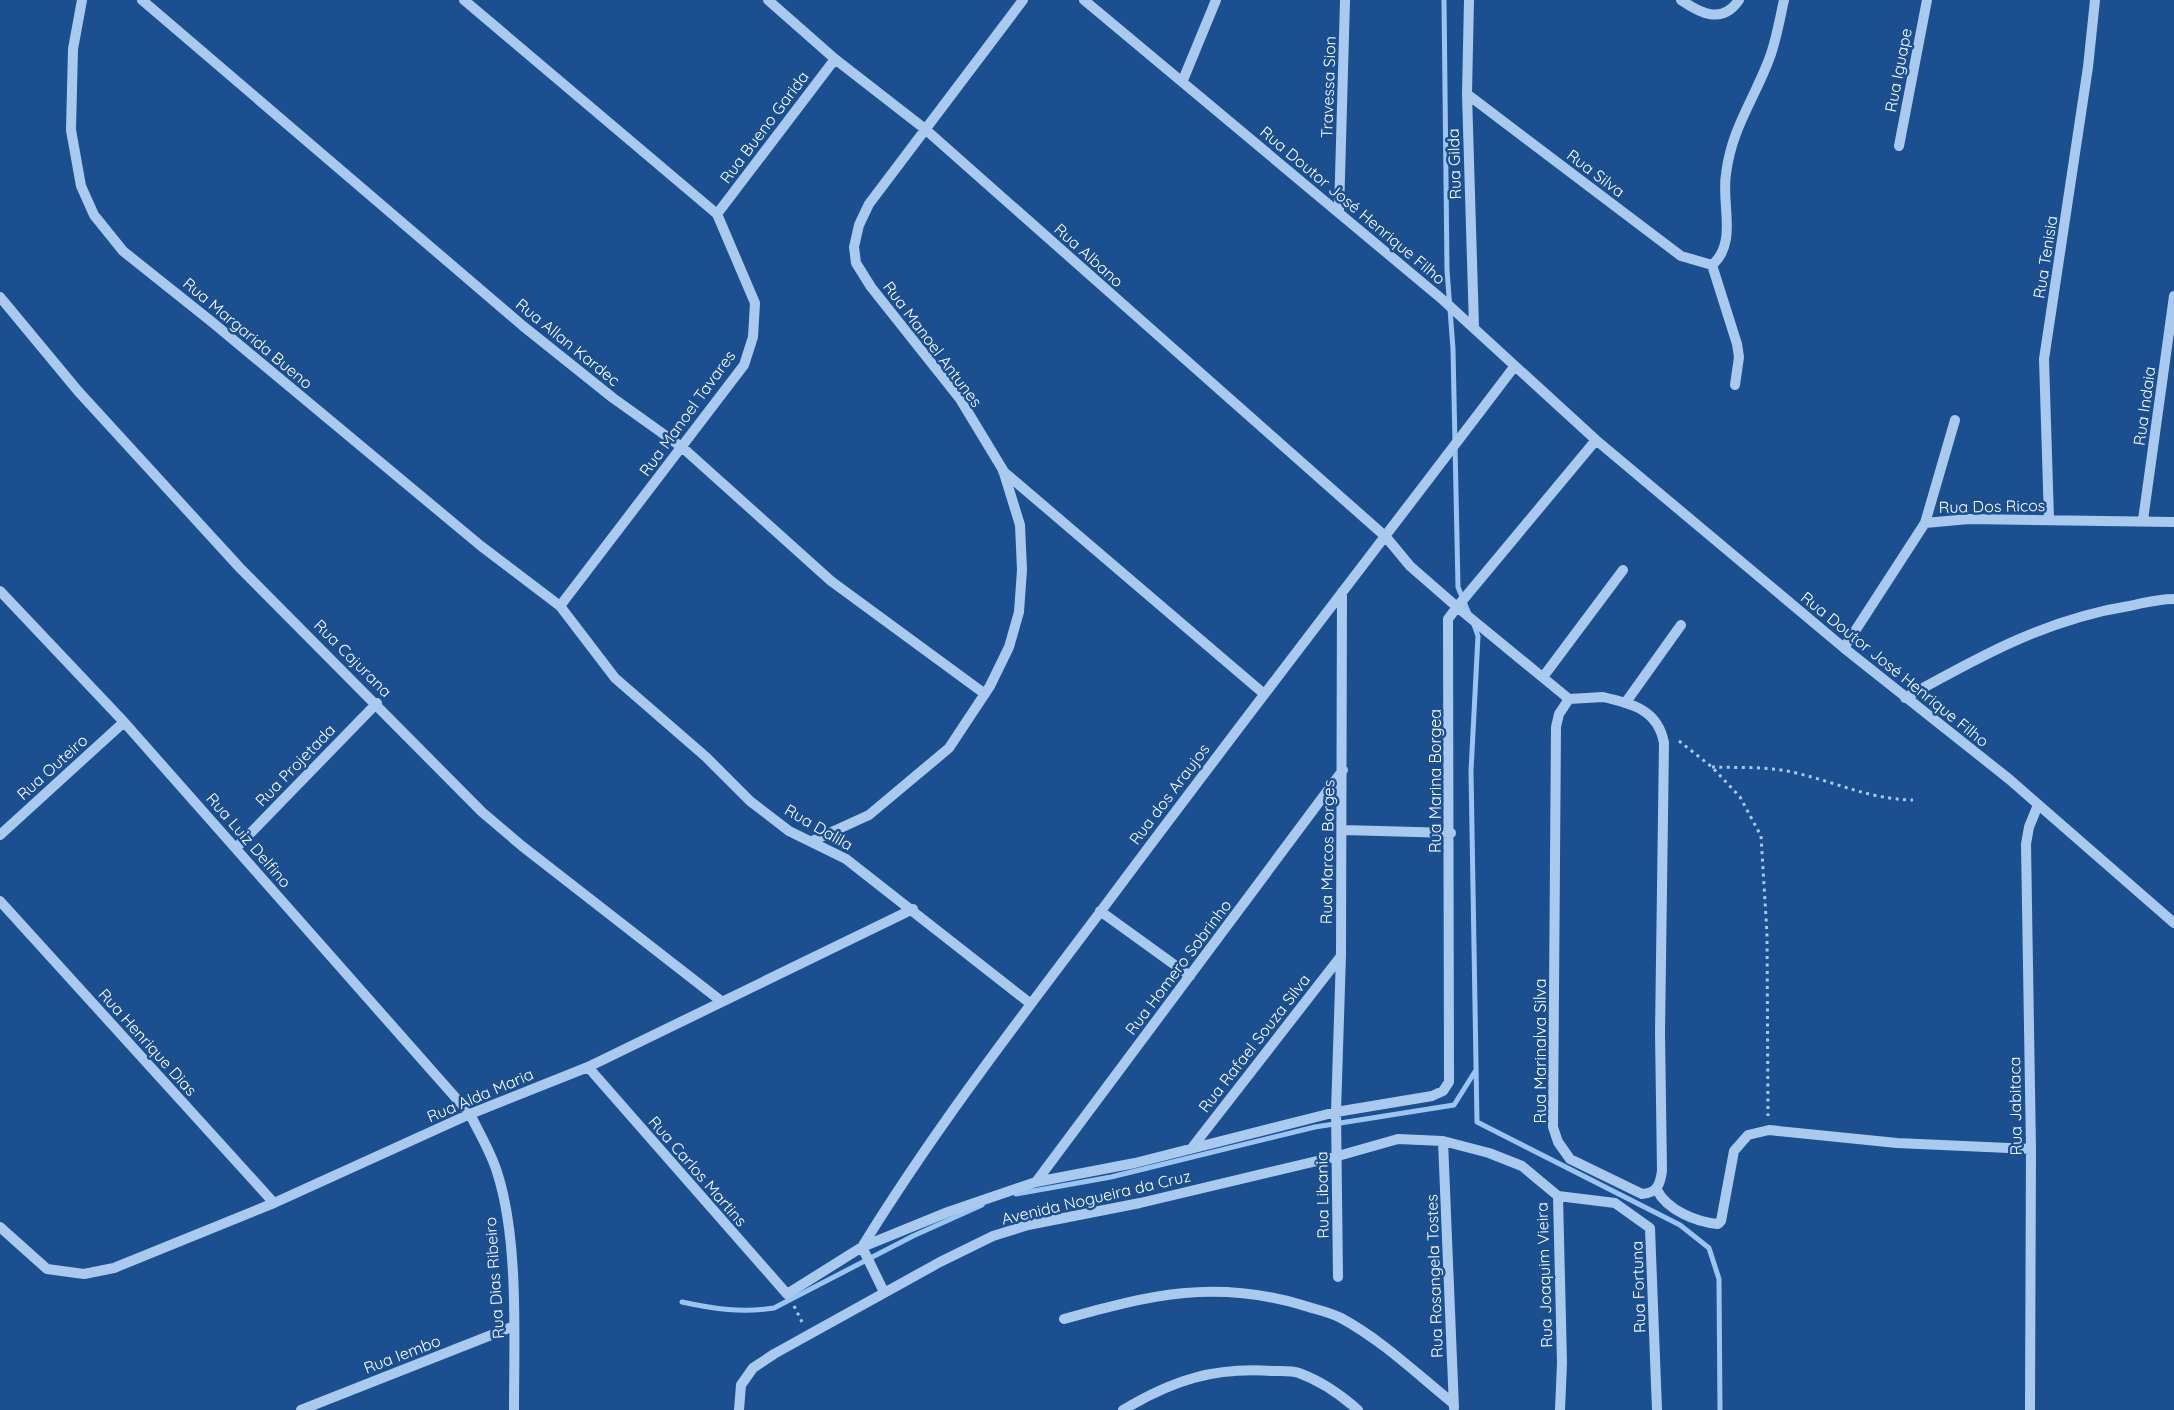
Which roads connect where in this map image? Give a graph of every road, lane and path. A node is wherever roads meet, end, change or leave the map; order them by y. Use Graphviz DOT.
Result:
graph roads {
  1 [pos="82,0"];
  2 [pos="142,0"];
  3 [pos="464,0"];
  4 [pos="768,0"];
  5 [pos="1023,0"];
  6 [pos="1084,0"];
  7 [pos="1216,0"];
  8 [pos="1345,0"];
  9 [pos="1469,0"];
  10 [pos="1681,0"];
  11 [pos="1739,0"];
  12 [pos="1784,0"];
  13 [pos="1927,0"];
  14 [pos="2096,0"];
  15 [pos="1099,5"];
  16 [pos="835,59"];
  17 [pos="1183,80"];
  18 [pos="1467,94"];
  19 [pos="925,129"];
  20 [pos="1899,146"];
  21 [pos="1339,212"];
  22 [pos="717,214"];
  23 [pos="1712,265"];
  24 [pos="2174,296"];
  25 [pos="0,297"];
  26 [pos="1474,327"];
  27 [pos="1514,367"];
  28 [pos="1735,385"];
  29 [pos="1955,420"];
  30 [pos="1596,440"];
  31 [pos="683,448"];
  32 [pos="1003,470"];
  33 [pos="2049,519"];
  34 [pos="2143,520"];
  35 [pos="2174,522"];
  36 [pos="1925,523"];
  37 [pos="1386,537"];
  38 [pos="1623,570"];
  39 [pos="0,591"];
  40 [pos="1342,592"];
  41 [pos="2174,599"];
  42 [pos="1462,605"];
  43 [pos="560,606"];
  44 [pos="1681,625"];
  45 [pos="1844,648"];
  46 [pos="1543,678"];
  47 [pos="1263,693"];
  48 [pos="985,694"];
  49 [pos="1905,698"];
  50 [pos="1569,699"];
  51 [pos="1626,702"];
  52 [pos="377,703"];
  53 [pos="124,722"];
  54 [pos="1661,727"];
  55 [pos="1712,767"];
  56 [pos="1343,770"];
  57 [pos="1913,800"];
  58 [pos="2038,805"];
  59 [pos="1343,830"];
  60 [pos="1450,833"];
  61 [pos="0,835"];
  62 [pos="812,842"];
  63 [pos="236,848"];
  64 [pos="0,901"];
  65 [pos="913,909"];
  66 [pos="1100,911"];
  67 [pos="2174,923"];
  68 [pos="1341,955"];
  69 [pos="1190,976"];
  70 [pos="721,1001"];
  71 [pos="1030,1004"];
  72 [pos="1449,1058"];
  73 [pos="588,1067"];
  74 [pos="470,1114"];
  75 [pos="1336,1115"];
  76 [pos="1768,1130"];
  77 [pos="1443,1141"];
  78 [pos="1191,1149"];
  79 [pos="2031,1149"];
  80 [pos="1338,1152"];
  81 [pos="1036,1182"];
  82 [pos="1657,1190"];
  83 [pos="1558,1196"];
  84 [pos="274,1203"];
  85 [pos="0,1227"];
  86 [pos="864,1252"];
  87 [pos="1338,1276"];
  88 [pos="881,1288"];
  89 [pos="788,1296"];
  90 [pos="1064,1319"];
  91 [pos="514,1326"];
  92 [pos="804,1326"];
  93 [pos="1454,1407"];
  94 [pos="739,1408"];
  95 [pos="301,1410"];
  96 [pos="514,1410"];
  97 [pos="1123,1410"];
  98 [pos="1358,1410"];
  99 [pos="1560,1410"];
  100 [pos="1657,1410"];
  101 [pos="2030,1410"];
  1 -- 43 [label="street, Rua Margarida Bueno"];
  2 -- 31 [label="street, Rua Allan Kardec"];
  3 -- 22 [label="street"];
  4 -- 16 [label="street, Rua Albano"];
  5 -- 19 [label="street, Rua Manoel Antunes"];
  6 -- 15 [label="street, Rua Doutor José Henrique Filho"];
  7 -- 17 [label="street"];
  8 -- 21 [label="street, Travessa Sion"];
  9 -- 18 [label="street, Rua Gilda"];
  10 -- 11 [label="street"];
  12 -- 23 [label="street"];
  13 -- 20 [label="street, Rua Iguape"];
  14 -- 33 [label="street, Rua Tenisia"];
  15 -- 17 [label="street, Rua Doutor José Henrique Filho"];
  16 -- 19 [label="street, Rua Albano"];
  16 -- 22 [label="street, Rua Bueno Garida"];
  17 -- 21 [label="street, Rua Doutor José Henrique Filho"];
  18 -- 23 [label="street, Rua Silva"];
  18 -- 26 [label="street, Rua Gilda"];
  19 -- 32 [label="street, Rua Manoel Antunes"];
  19 -- 37 [label="street, Rua Albano"];
  21 -- 26 [label="street, Rua Doutor José Henrique Filho"];
  22 -- 31 [label="street, Rua Manoel Tavares"];
  23 -- 28 [label="street"];
  24 -- 34 [label="street, Rua Indaia"];
  25 -- 52 [label="street, Rua Cajurana"];
  26 -- 27 [label="street, Rua Doutor José Henrique Filho"];
  27 -- 30 [label="street, Rua Doutor José Henrique Filho"];
  27 -- 37 [label="street, Rua dos Araujos"];
  29 -- 36 [label="street"];
  30 -- 42 [label="street"];
  30 -- 45 [label="street, Rua Doutor José Henrique Filho"];
  31 -- 43 [label="street, Rua Manoel Tavares"];
  31 -- 48 [label="street, Rua Allan Kardec"];
  32 -- 47 [label="street"];
  32 -- 48 [label="street, Rua Manoel Antunes"];
  33 -- 34 [label="street, Rua Dos Ricos"];
  33 -- 36 [label="street, Rua Dos Ricos"];
  34 -- 35 [label="street, Rua Dos Ricos"];
  36 -- 45 [label="street, Rua Dos Ricos"];
  37 -- 40 [label="street, Rua dos Araujos"];
  37 -- 42 [label="street"];
  38 -- 46 [label="street"];
  39 -- 53 [label="street, Rua Luiz Delfino"];
  40 -- 47 [label="street, Rua dos Araujos"];
  40 -- 56 [label="street, Rua Marcos Borges"];
  41 -- 49 [label="street"];
  42 -- 46 [label="street"];
  42 -- 60 [label="street, Rua Marina Borgea"];
  43 -- 62 [label="street, Rua Dalila"];
  44 -- 51 [label="street"];
  45 -- 49 [label="street, Rua Doutor José Henrique Filho"];
  46 -- 50 [label="street"];
  47 -- 66 [label="street, Rua dos Araujos"];
  48 -- 62 [label="street, Rua Manoel Antunes"];
  49 -- 58 [label="street, Rua Doutor José Henrique Filho"];
  50 -- 51 [label="street"];
  50 -- 82 [label="street, Rua Marinalva Silva"];
  51 -- 54 [label="street"];
  52 -- 63 [label="street, Rua Projetada"];
  52 -- 70 [label="street, Rua Cajurana"];
  53 -- 61 [label="street, Rua Outeiro"];
  53 -- 63 [label="street, Rua Luiz Delfino"];
  54 -- 55 [label="path"];
  54 -- 82 [label="street"];
  55 -- 57 [label="path"];
  55 -- 76 [label="path"];
  56 -- 59 [label="street, Rua Marcos Borges"];
  56 -- 69 [label="street, Rua Homero Sobrinho"];
  58 -- 67 [label="street, Rua Doutor José Henrique Filho"];
  58 -- 79 [label="street, Rua Jabitaca"];
  59 -- 60 [label="street"];
  59 -- 68 [label="street, Rua Marcos Borges"];
  60 -- 72 [label="street, Rua Marina Borgea"];
  62 -- 65 [label="street, Rua Dalila"];
  63 -- 74 [label="street, Rua Luiz Delfino"];
  64 -- 84 [label="street, Rua Henrique Dias"];
  65 -- 70 [label="street, Rua Alda Maria"];
  65 -- 71 [label="street, Rua Dalila"];
  66 -- 69 [label="street"];
  66 -- 71 [label="street, Rua dos Araujos"];
  68 -- 75 [label="street, Rua Marcos Borges"];
  68 -- 78 [label="street, Rua Rafael Souza Silva"];
  69 -- 81 [label="street, Rua Homero Sobrinho"];
  70 -- 73 [label="street, Rua Alda Maria"];
  71 -- 86 [label="street, Rua dos Araujos"];
  72 -- 75 [label="street, Avenida Nogueira da Cruz"];
  73 -- 74 [label="street, Rua Alda Maria"];
  73 -- 89 [label="street, Rua Carlos Martins"];
  74 -- 84 [label="street, Rua Alda Maria"];
  74 -- 91 [label="street, Rua Dias Ribeiro"];
  75 -- 78 [label="street, Avenida Nogueira da Cruz"];
  75 -- 80 [label="street, Rua Libania"];
  76 -- 79 [label="street"];
  76 -- 82 [label="street"];
  77 -- 80 [label="street, Avenida Nogueira da Cruz"];
  77 -- 83 [label="street, Rua Joaquim Vieira"];
  77 -- 93 [label="street, Rua Rosangela Tostes"];
  78 -- 81 [label="street, Avenida Nogueira da Cruz"];
  79 -- 101 [label="street, Rua Jabitaca"];
  80 -- 87 [label="street, Rua Libania"];
  80 -- 88 [label="street, Avenida Nogueira da Cruz"];
  81 -- 86 [label="street, Avenida Nogueira da Cruz"];
  83 -- 99 [label="street, Rua Joaquim Vieira"];
  83 -- 100 [label="street, Rua Fortuna"];
  84 -- 85 [label="street, Rua Alda Maria"];
  86 -- 88 [label="street"];
  86 -- 89 [label="street, Avenida Nogueira da Cruz"];
  88 -- 94 [label="street, Avenida Nogueira da Cruz"];
  89 -- 92 [label="path"];
  90 -- 93 [label="street"];
  91 -- 95 [label="street, Rua Iembo"];
  91 -- 96 [label="street, Rua Dias Ribeiro"];
  97 -- 98 [label="street"];
}
